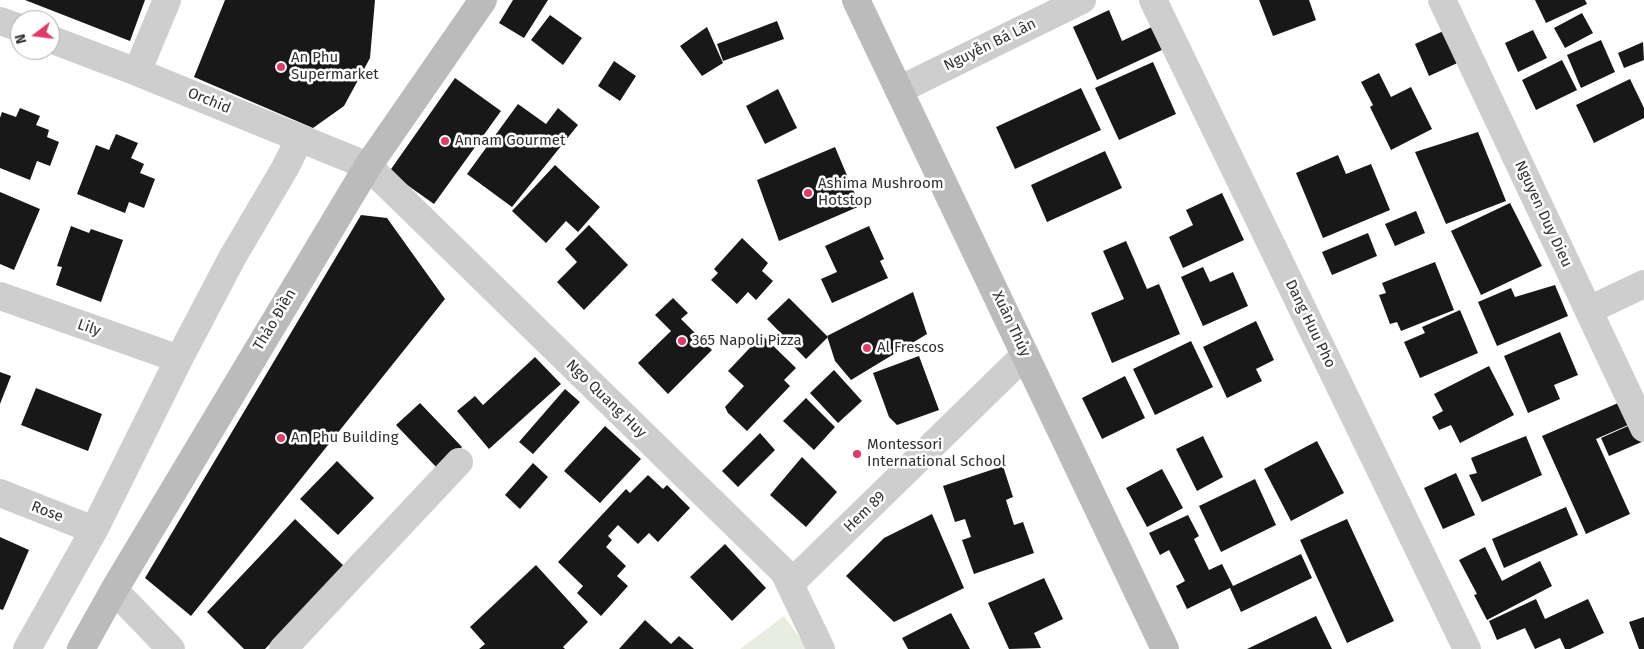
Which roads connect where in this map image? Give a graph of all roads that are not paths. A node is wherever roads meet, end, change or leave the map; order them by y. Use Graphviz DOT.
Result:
graph roads {
  1 [pos="167,0"];
  2 [pos="482,0"];
  3 [pos="856,0"];
  4 [pos="1082,0"];
  5 [pos="1153,0"];
  6 [pos="1442,0"];
  7 [pos="60,44"];
  8 [pos="137,72"];
  9 [pos="899,90"];
  10 [pos="300,138"];
  11 [pos="368,166"];
  12 [pos="1644,284"];
  13 [pos="0,296"];
  14 [pos="1588,310"];
  15 [pos="1025,355"];
  16 [pos="179,359"];
  17 [pos="1644,428"];
  18 [pos="459,462"];
  19 [pos="0,493"];
  20 [pos="94,530"];
  21 [pos="790,584"];
  22 [pos="114,590"];
  23 [pos="27,649"];
  24 [pos="81,649"];
  25 [pos="171,649"];
  26 [pos="283,649"];
  27 [pos="821,649"];
  28 [pos="1165,649"];
  29 [pos="1467,649"];
  1 -- 8 [label="street"];
  2 -- 11 [label="main road, Thảo Điền"];
  3 -- 9 [label="main road, Xuân Thủy"];
  4 -- 9 [label="street, Nguyễn Bá Lân"];
  5 -- 29 [label="street, Dang Huu Pho"];
  6 -- 14 [label="street, Nguyen Duy Dieu"];
  7 -- 8 [label="street, Orchid"];
  8 -- 10 [label="street, Orchid"];
  9 -- 15 [label="main road, Xuân Thủy"];
  10 -- 11 [label="street, Orchid"];
  10 -- 16 [label="street"];
  11 -- 21 [label="street, Ngo Quang Huy"];
  11 -- 22 [label="main road, Thảo Điền"];
  12 -- 14 [label="street"];
  13 -- 16 [label="street, Lily"];
  14 -- 17 [label="street, Nguyen Duy Dieu"];
  15 -- 21 [label="street, Hem 89"];
  15 -- 28 [label="main road, Xuân Thủy"];
  16 -- 20 [label="street"];
  18 -- 26 [label="street"];
  19 -- 20 [label="street, Rose"];
  20 -- 23 [label="street"];
  21 -- 27 [label="street, Ngo Quang Huy"];
  22 -- 24 [label="main road, Thảo Điền"];
  22 -- 25 [label="street"];
}
